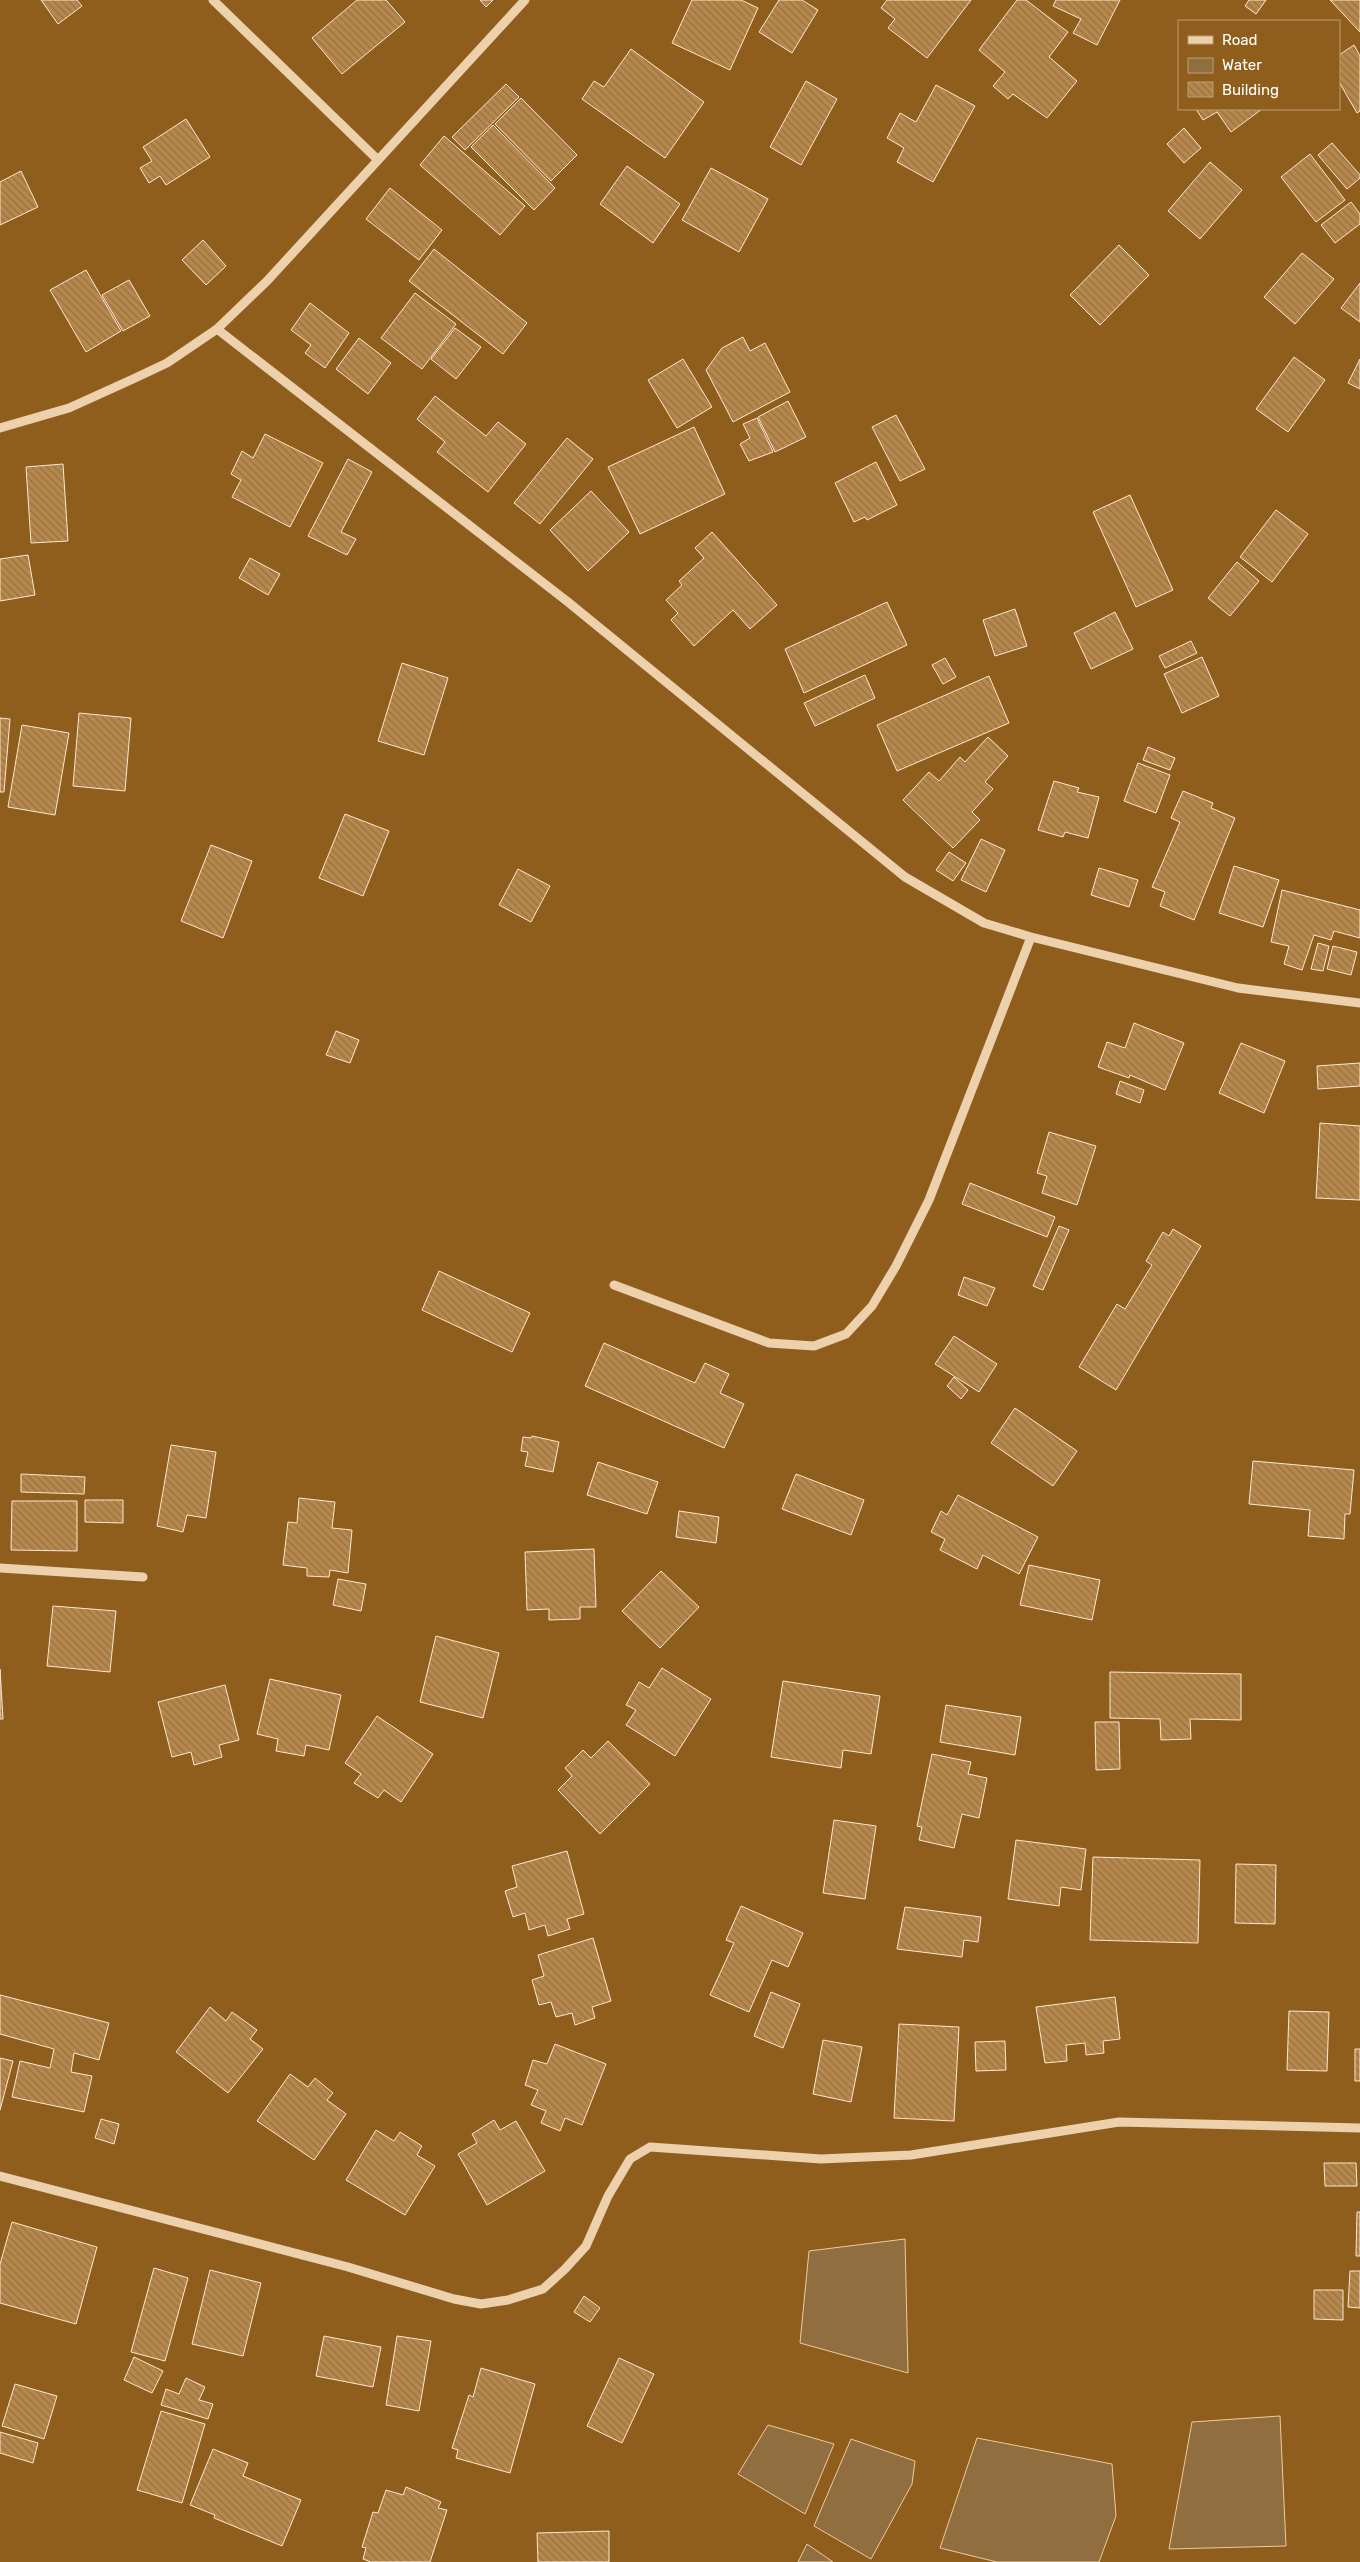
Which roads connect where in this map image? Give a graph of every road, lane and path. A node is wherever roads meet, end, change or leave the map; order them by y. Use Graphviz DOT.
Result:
graph roads {
  1 [pos="213,0"];
  2 [pos="525,0"];
  3 [pos="378,160"];
  4 [pos="217,329"];
  5 [pos="0,428"];
  6 [pos="1030,937"];
  7 [pos="1360,1003"];
  8 [pos="614,1285"];
  9 [pos="0,1568"];
  10 [pos="143,1577"];
  11 [pos="1360,2128"];
  12 [pos="0,2176"];
  1 -- 3 [label="street"];
  2 -- 3 [label="street"];
  3 -- 4 [label="street"];
  4 -- 5 [label="street"];
  4 -- 6 [label="street"];
  6 -- 7 [label="street"];
  6 -- 8 [label="street"];
  9 -- 10 [label="street"];
  11 -- 12 [label="street"];
}
